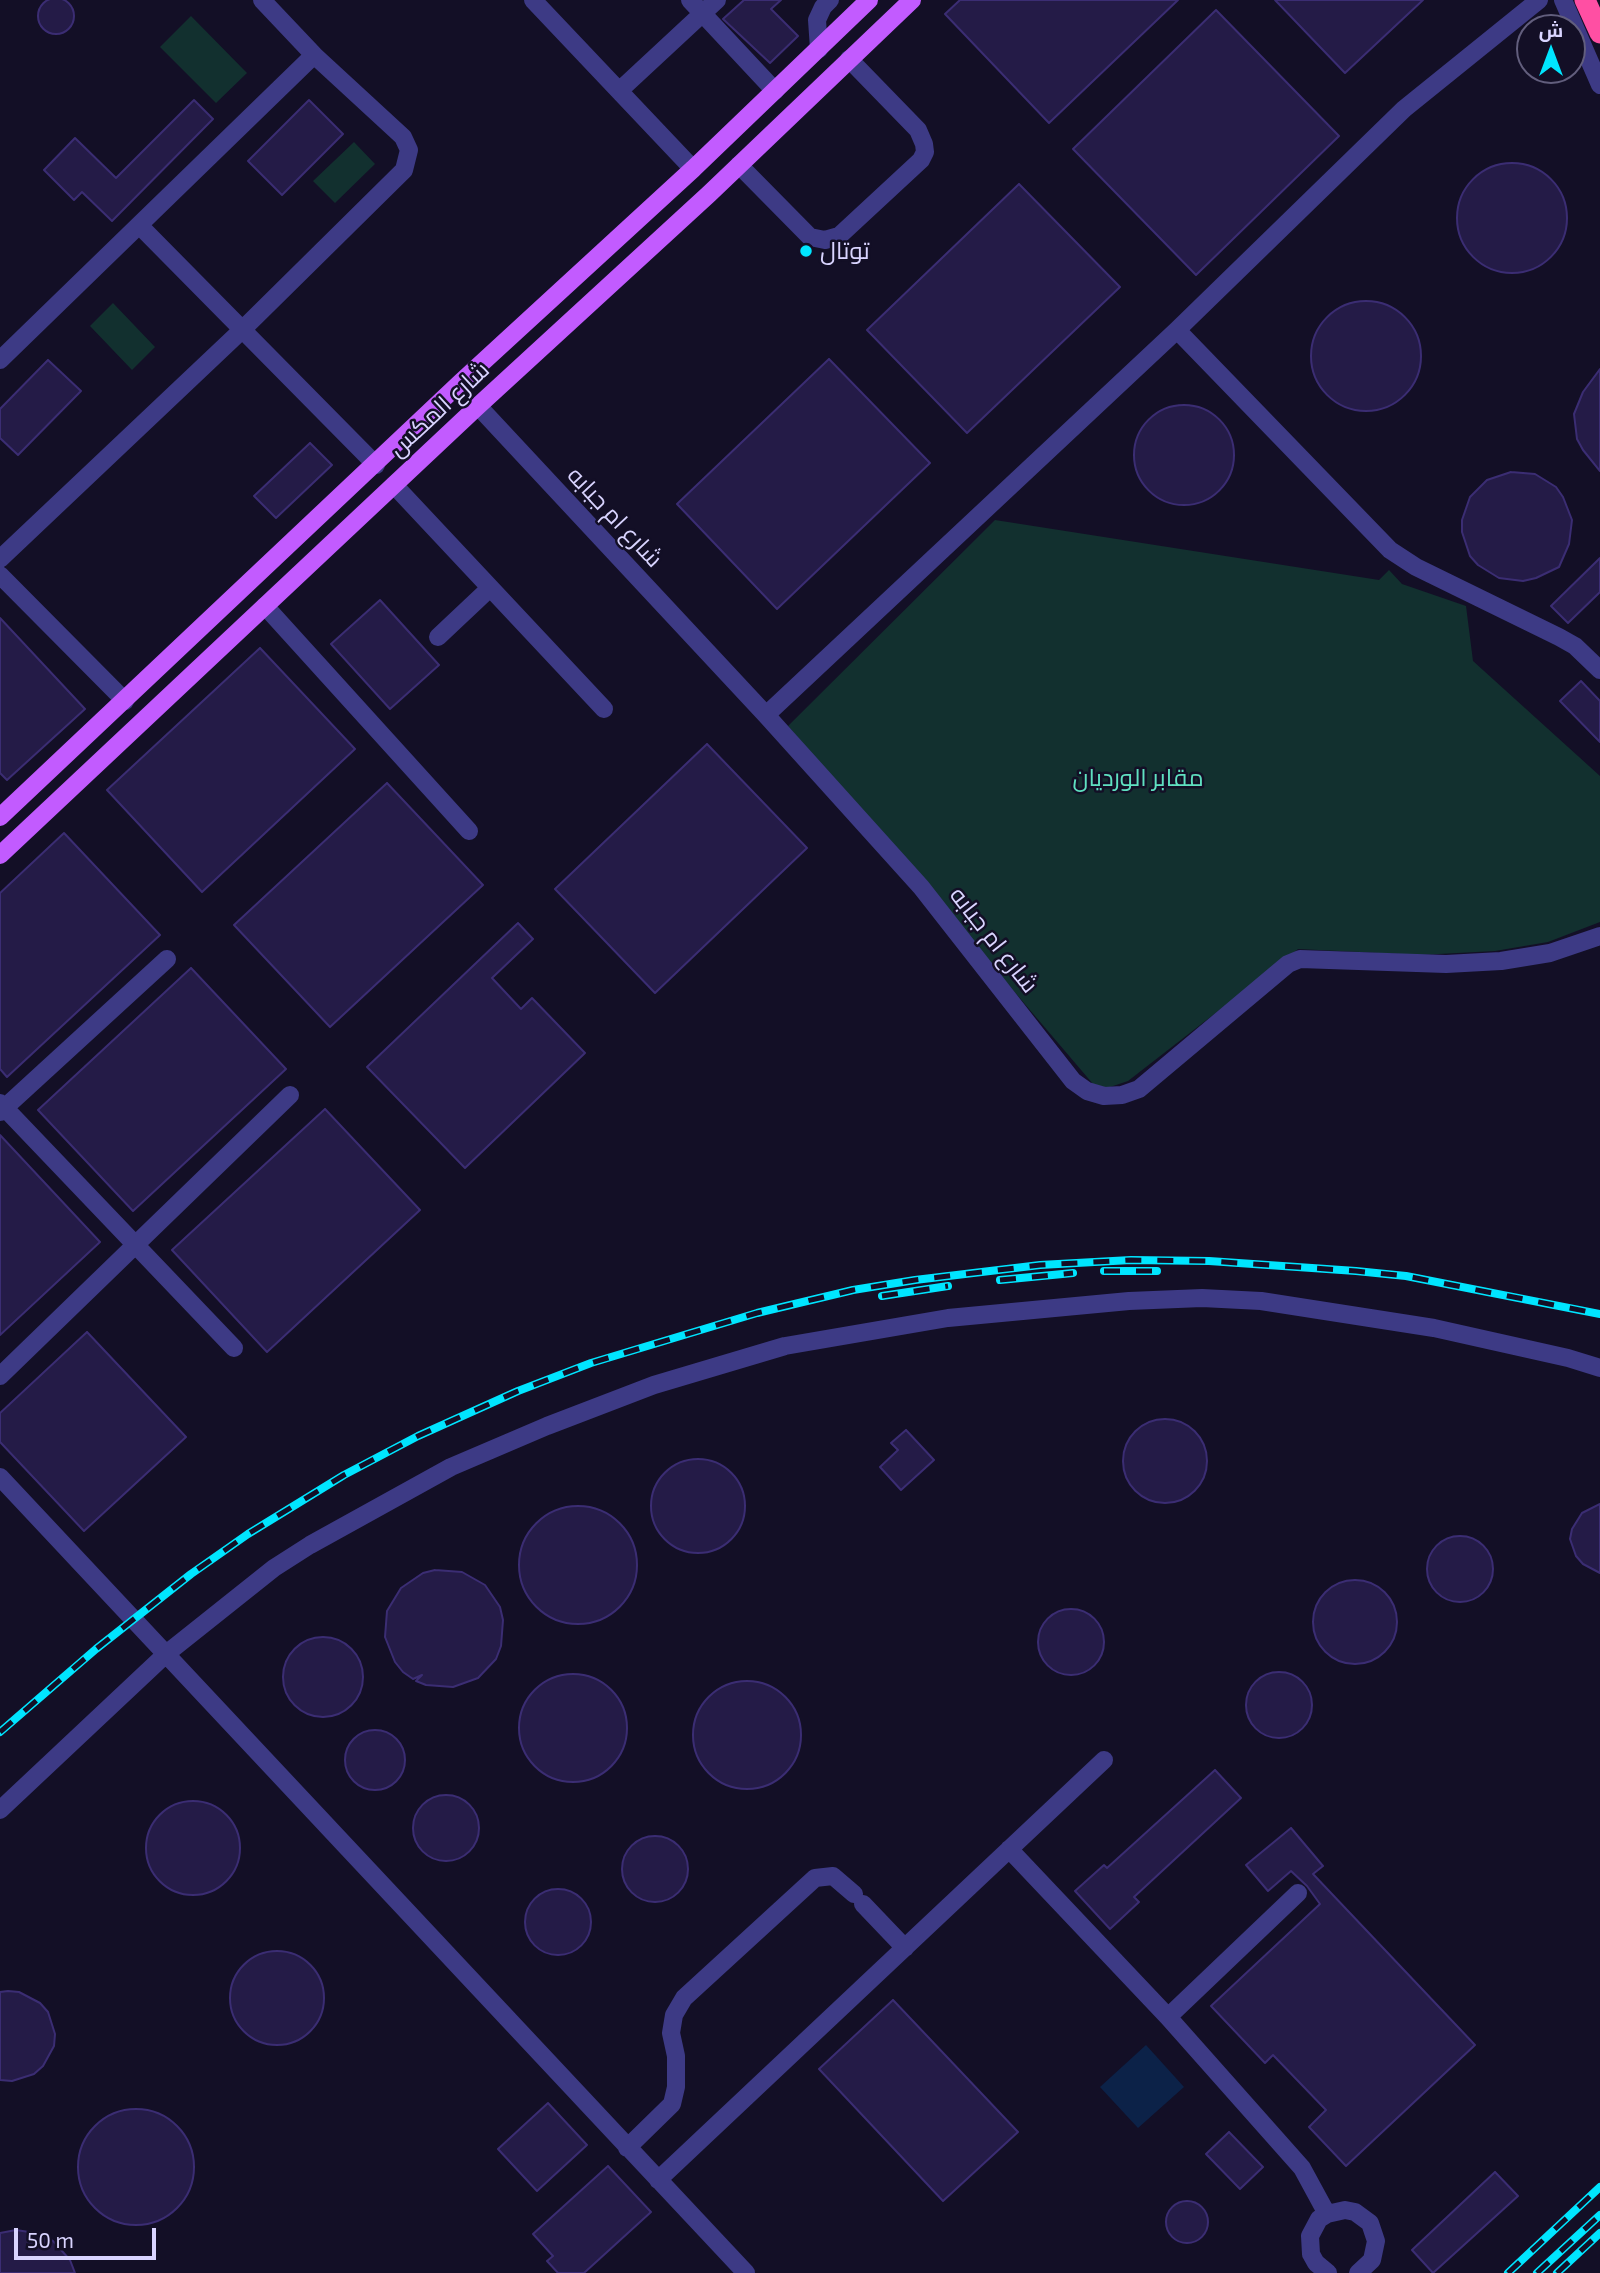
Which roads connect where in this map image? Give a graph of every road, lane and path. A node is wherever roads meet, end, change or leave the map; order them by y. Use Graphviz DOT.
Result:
graph roads {
  1 [pos="261,0"];
  2 [pos="533,0"];
  3 [pos="717,0"];
  4 [pos="830,0"];
  5 [pos="869,0"];
  6 [pos="912,0"];
  7 [pos="1539,0"];
  8 [pos="1563,0"];
  9 [pos="1586,0"];
  10 [pos="697,7"];
  11 [pos="1600,33"];
  12 [pos="819,49"];
  13 [pos="314,55"];
  14 [pos="849,59"];
  15 [pos="1600,85"];
  16 [pos="619,91"];
  17 [pos="775,91"];
  18 [pos="738,165"];
  19 [pos="693,169"];
  20 [pos="139,226"];
  21 [pos="243,329"];
  22 [pos="1177,330"];
  23 [pos="0,360"];
  24 [pos="478,406"];
  25 [pos="376,465"];
  26 [pos="394,485"];
  27 [pos="0,559"];
  28 [pos="0,575"];
  29 [pos="490,588"];
  30 [pos="265,606"];
  31 [pos="438,636"];
  32 [pos="1600,670"];
  33 [pos="125,701"];
  34 [pos="604,709"];
  35 [pos="766,715"];
  36 [pos="0,817"];
  37 [pos="469,831"];
  38 [pos="0,856"];
  39 [pos="1600,936"];
  40 [pos="167,959"];
  41 [pos="290,1095"];
  42 [pos="2,1108"];
  43 [pos="135,1245"];
  44 [pos="234,1348"];
  45 [pos="1600,1368"];
  46 [pos="0,1376"];
  47 [pos="0,1477"];
  48 [pos="166,1654"];
  49 [pos="1104,1759"];
  50 [pos="0,1810"];
  51 [pos="1009,1849"];
  52 [pos="1298,1894"];
  53 [pos="905,1948"];
  54 [pos="1168,2017"];
  55 [pos="627,2148"];
  56 [pos="658,2180"];
  57 [pos="1327,2214"];
  58 [pos="746,2273"];
  59 [pos="1328,2273"];
  60 [pos="1358,2273"];
  1 -- 13 [label="street"];
  2 -- 16 [label="street"];
  3 -- 10 [label="street"];
  4 -- 12 [label="street"];
  5 -- 12 [label="main road, شارع المكس"];
  6 -- 14 [label="main road, شارع المكس"];
  7 -- 22 [label="street"];
  8 -- 15 [label="street"];
  9 -- 11 [label="highway"];
  10 -- 16 [label="street"];
  10 -- 17 [label="street"];
  12 -- 17 [label="main road, شارع المكس"];
  13 -- 20 [label="street"];
  13 -- 21 [label="street"];
  14 -- 18 [label="main road, شارع المكس"];
  14 -- 18 [label="street"];
  16 -- 19 [label="street"];
  17 -- 19 [label="main road, شارع المكس"];
  18 -- 24 [label="main road, شارع المكس"];
  19 -- 25 [label="main road, شارع المكس"];
  20 -- 21 [label="street"];
  20 -- 23 [label="street"];
  21 -- 25 [label="street"];
  21 -- 27 [label="street"];
  22 -- 32 [label="street"];
  22 -- 35 [label="street"];
  24 -- 26 [label="main road, شارع المكس"];
  24 -- 35 [label="street, شارع ام جبابه"];
  25 -- 33 [label="main road, شارع المكس"];
  26 -- 29 [label="street"];
  26 -- 30 [label="main road, شارع المكس"];
  28 -- 33 [label="street"];
  29 -- 31 [label="street"];
  29 -- 34 [label="street"];
  30 -- 37 [label="street"];
  30 -- 38 [label="main road, شارع المكس"];
  33 -- 36 [label="main road, شارع المكس"];
  35 -- 39 [label="street, شارع ام جبابه"];
  40 -- 42 [label="street"];
  41 -- 43 [label="street"];
  42 -- 43 [label="street"];
  43 -- 44 [label="street"];
  43 -- 46 [label="street"];
  45 -- 48 [label="street"];
  47 -- 48 [label="street"];
  48 -- 50 [label="street"];
  48 -- 55 [label="street"];
  49 -- 51 [label="street"];
  51 -- 53 [label="street"];
  51 -- 54 [label="street"];
  52 -- 54 [label="street"];
  53 -- 55 [label="street"];
  53 -- 56 [label="street"];
  54 -- 57 [label="street"];
  55 -- 56 [label="street"];
  56 -- 58 [label="street"];
  57 -- 59 [label="street"];
  57 -- 60 [label="street"];
}
